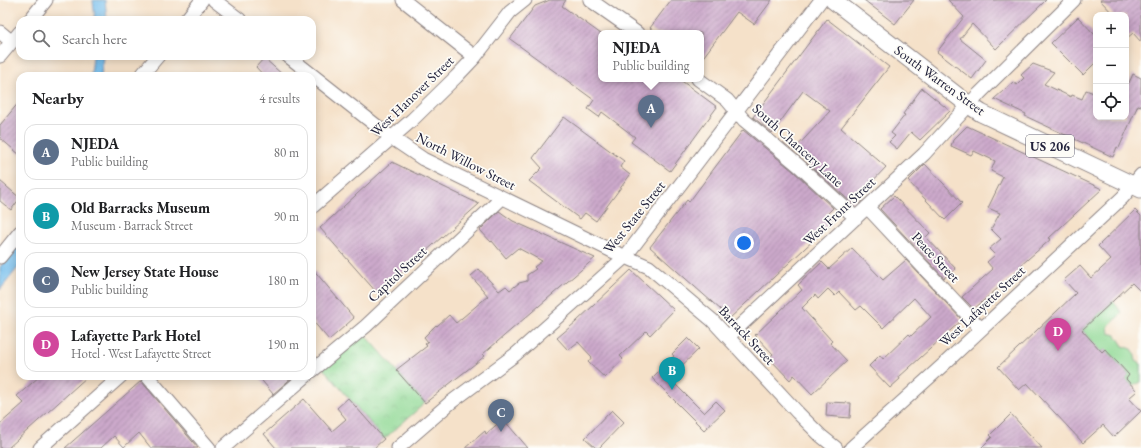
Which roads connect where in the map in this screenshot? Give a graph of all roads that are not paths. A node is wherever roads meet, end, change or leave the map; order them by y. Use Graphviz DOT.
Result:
graph roads {
  1 [pos="46,0"];
  2 [pos="202,0"];
  3 [pos="214,0"];
  4 [pos="403,0"];
  5 [pos="525,0"];
  6 [pos="590,0"];
  7 [pos="821,0"];
  8 [pos="833,0"];
  9 [pos="1074,0"];
  10 [pos="33,16"];
  11 [pos="189,16"];
  12 [pos="235,16"];
  13 [pos="633,30"];
  14 [pos="0,32"];
  15 [pos="16,37"];
  16 [pos="0,56"];
  17 [pos="474,57"];
  18 [pos="155,60"];
  19 [pos="292,60"];
  20 [pos="144,72"];
  21 [pos="303,72"];
  22 [pos="316,82"];
  23 [pos="702,82"];
  24 [pos="969,105"];
  25 [pos="737,111"];
  26 [pos="392,138"];
  27 [pos="1138,183"];
  28 [pos="502,198"];
  29 [pos="316,204"];
  30 [pos="868,207"];
  31 [pos="856,218"];
  32 [pos="16,237"];
  33 [pos="0,257"];
  34 [pos="625,257"];
  35 [pos="982,329"];
  36 [pos="728,337"];
  37 [pos="316,368"];
  38 [pos="116,380"];
  39 [pos="150,380"];
  40 [pos="301,380"];
  41 [pos="40,448"];
  42 [pos="209,448"];
  43 [pos="223,448"];
  44 [pos="398,448"];
  45 [pos="836,448"];
  46 [pos="851,448"];
  1 -- 10 [label="street"];
  2 -- 11 [label="street"];
  3 -- 12 [label="street"];
  4 -- 17 [label="street"];
  5 -- 17 [label="street, West Hanover Street"];
  6 -- 13 [label="street"];
  7 -- 25 [label="street, West State Street"];
  8 -- 24 [label="main road, South Warren Street / US 206"];
  9 -- 24 [label="street, West Front Street"];
  14 -- 15 [label="street"];
  15 -- 16 [label="street"];
  17 -- 26 [label="street, West Hanover Street"];
  18 -- 20 [label="street"];
  19 -- 21 [label="street, North Willow Street"];
  22 -- 26 [label="street, North Willow Street"];
  23 -- 25 [label="street, South Chancery Lane"];
  24 -- 27 [label="main road, South Warren Street / US 206"];
  24 -- 30 [label="street, West Front Street"];
  25 -- 31 [label="street, South Chancery Lane"];
  25 -- 34 [label="street, West State Street"];
  26 -- 28 [label="street, North Willow Street"];
  26 -- 29 [label="street, West Hanover Street"];
  27 -- 35 [label="street, West Lafayette Street"];
  28 -- 34 [label="street, North Willow Street"];
  28 -- 37 [label="street, Capitol Street"];
  30 -- 31 [label="street, West Front Street"];
  30 -- 35 [label="street, Peace Street"];
  31 -- 36 [label="street, West Front Street"];
  32 -- 33 [label="street"];
  34 -- 36 [label="street, Barrack Street"];
  34 -- 44 [label="street, West State Street"];
  35 -- 46 [label="street, West Lafayette Street"];
  36 -- 45 [label="street, Barrack Street"];
  38 -- 41 [label="street"];
  39 -- 42 [label="street"];
  40 -- 43 [label="street"];
}
